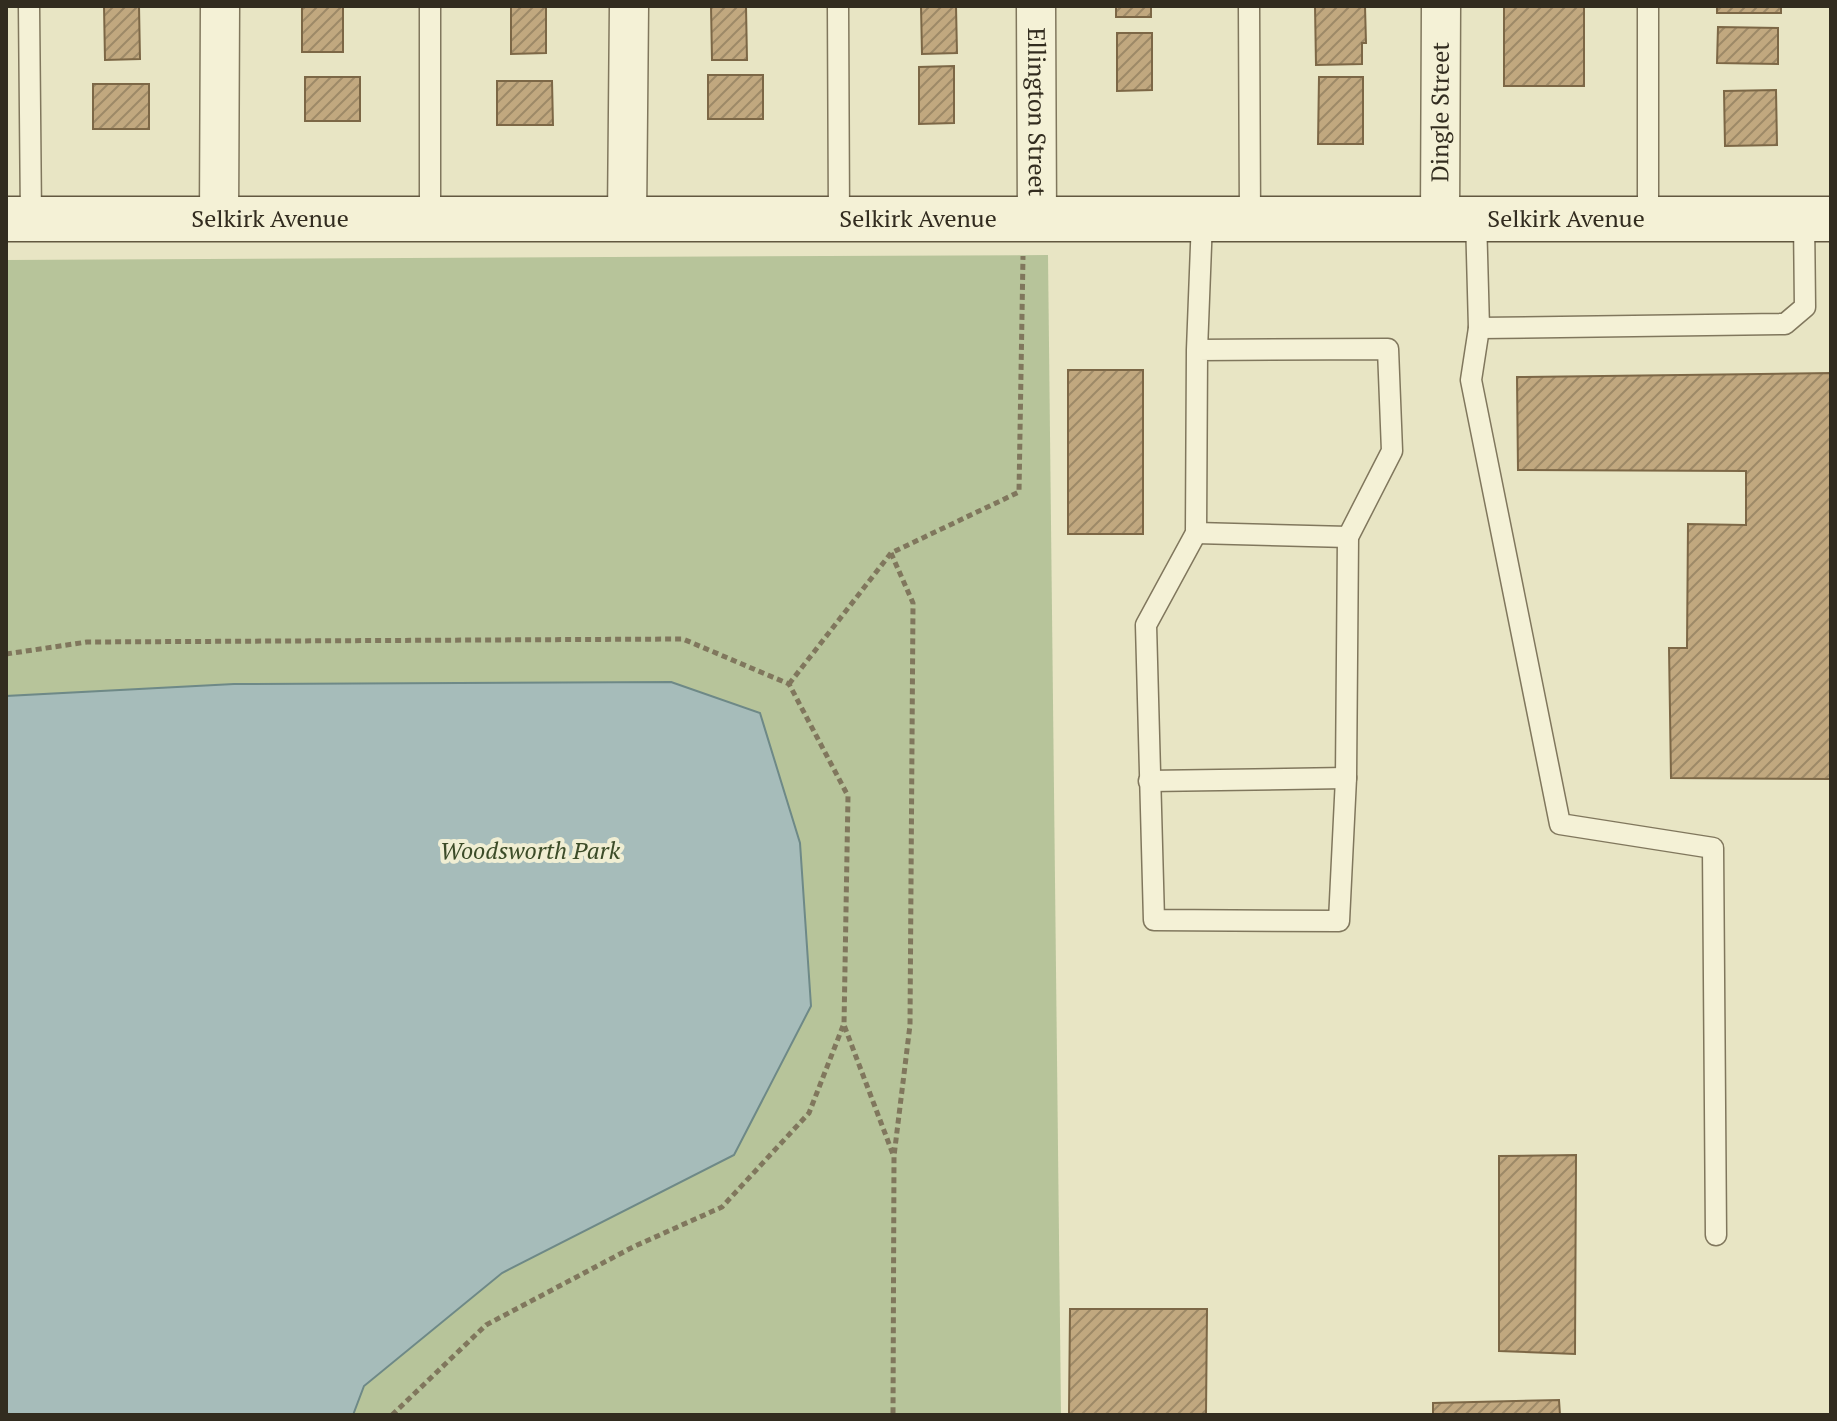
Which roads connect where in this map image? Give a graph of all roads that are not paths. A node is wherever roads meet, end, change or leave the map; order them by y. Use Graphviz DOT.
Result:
graph roads {
  1 [pos="29,6"];
  2 [pos="220,6"];
  3 [pos="430,6"];
  4 [pos="629,6"];
  5 [pos="838,6"];
  6 [pos="1036,6"];
  7 [pos="1249,6"];
  8 [pos="1441,6"];
  9 [pos="1648,6"];
  10 [pos="219,218"];
  11 [pos="430,218"];
  12 [pos="627,218"];
  13 [pos="1250,218"];
  14 [pos="1458,218"];
  15 [pos="1648,218"];
  16 [pos="19,219"];
  17 [pos="839,219"];
  18 [pos="1030,219"];
  19 [pos="1817,219"];
  20 [pos="1202,220"];
  21 [pos="1479,328"];
  22 [pos="1197,350"];
  23 [pos="1196,533"];
  24 [pos="1348,537"];
  25 [pos="1346,778"];
  26 [pos="1149,781"];
  27 [pos="1716,1235"];
  1 -- 16 [label="lane"];
  2 -- 10 [label="street"];
  3 -- 11 [label="lane"];
  4 -- 12 [label="street"];
  5 -- 17 [label="lane"];
  6 -- 18 [label="street, Ellington Street"];
  7 -- 13 [label="lane"];
  8 -- 14 [label="street, Dingle Street"];
  9 -- 15 [label="lane"];
  10 -- 11 [label="street, Selkirk Avenue"];
  10 -- 16 [label="street, Selkirk Avenue"];
  11 -- 12 [label="street, Selkirk Avenue"];
  12 -- 17 [label="street, Selkirk Avenue"];
  13 -- 14 [label="street, Selkirk Avenue"];
  13 -- 20 [label="street, Selkirk Avenue"];
  14 -- 15 [label="street, Selkirk Avenue"];
  14 -- 21 [label="lane"];
  15 -- 19 [label="street, Selkirk Avenue"];
  17 -- 18 [label="street, Selkirk Avenue"];
  18 -- 20 [label="street, Selkirk Avenue"];
  19 -- 21 [label="lane"];
  20 -- 22 [label="lane"];
  21 -- 27 [label="lane"];
  22 -- 23 [label="lane"];
  22 -- 24 [label="lane"];
  23 -- 24 [label="lane"];
  23 -- 26 [label="lane"];
  24 -- 25 [label="lane"];
  25 -- 26 [label="lane"];
  25 -- 26 [label="lane"];
}
